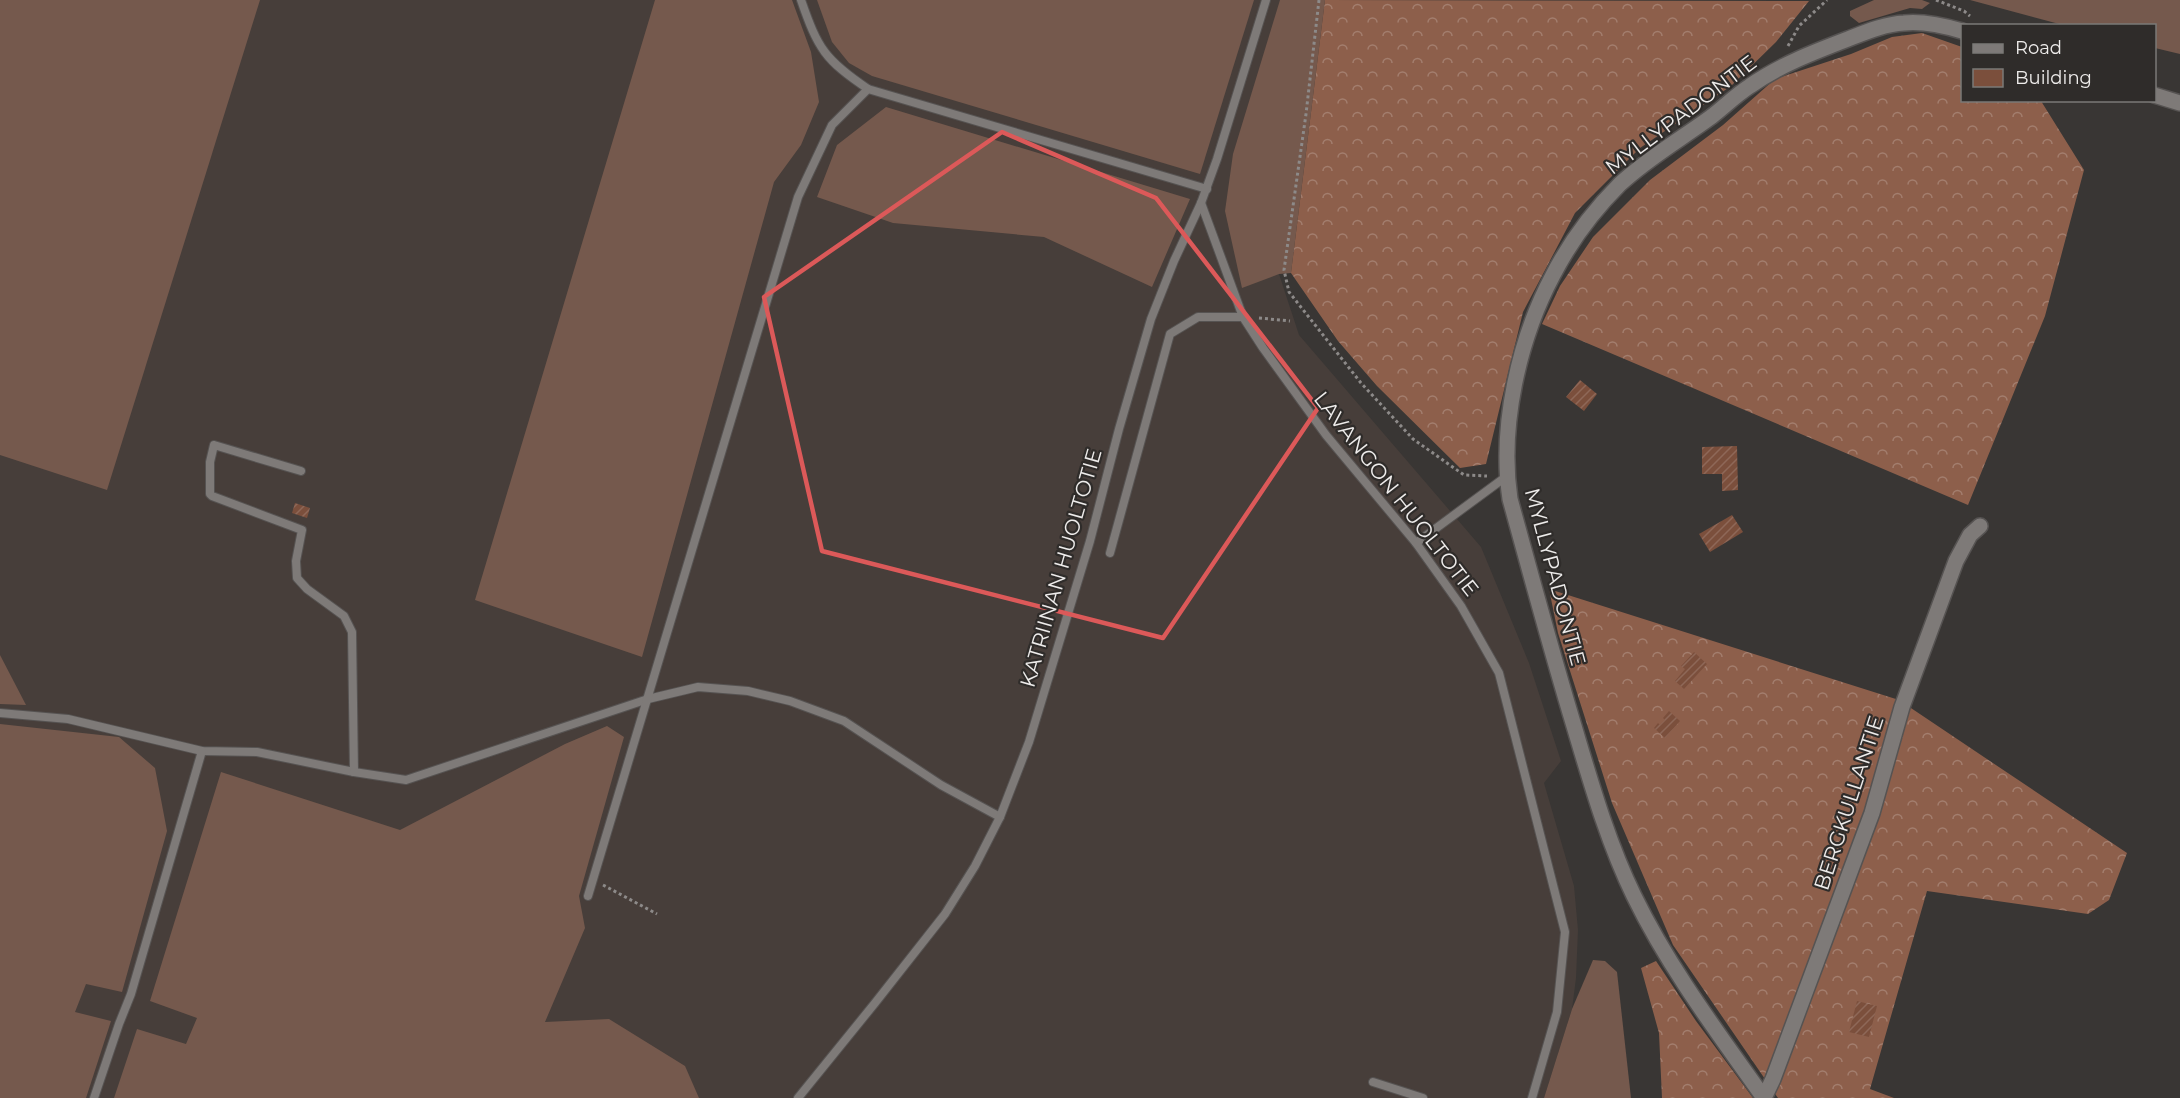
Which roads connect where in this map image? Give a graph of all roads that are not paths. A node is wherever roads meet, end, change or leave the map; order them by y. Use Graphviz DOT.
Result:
graph roads {
  1 [pos="801,0"];
  2 [pos="1266,0"];
  3 [pos="1961,31"];
  4 [pos="868,88"];
  5 [pos="2156,96"];
  6 [pos="2180,103"];
  7 [pos="1207,189"];
  8 [pos="1201,203"];
  9 [pos="1243,317"];
  10 [pos="301,471"];
  11 [pos="1507,476"];
  12 [pos="1980,526"];
  13 [pos="1416,543"];
  14 [pos="1110,553"];
  15 [pos="648,699"];
  16 [pos="0,713"];
  17 [pos="201,751"];
  18 [pos="354,772"];
  19 [pos="1000,817"];
  20 [pos="588,896"];
  21 [pos="1373,1082"];
  22 [pos="94,1098"];
  23 [pos="798,1098"];
  24 [pos="1422,1098"];
  25 [pos="1532,1098"];
  26 [pos="1764,1098"];
  1 -- 4 [label="lane"];
  2 -- 7 [label="lane, KATRIINAN HUOLTOTIE"];
  3 -- 11 [label="street, MYLLYPADONTIE"];
  4 -- 7 [label="lane"];
  4 -- 15 [label="lane"];
  5 -- 6 [label="street"];
  7 -- 8 [label="lane, KATRIINAN HUOLTOTIE"];
  8 -- 9 [label="lane, LAVANGON HUOLTOTIE"];
  8 -- 19 [label="lane, KATRIINAN HUOLTOTIE"];
  9 -- 13 [label="lane, LAVANGON HUOLTOTIE"];
  9 -- 14 [label="lane"];
  10 -- 18 [label="lane"];
  11 -- 13 [label="lane"];
  11 -- 26 [label="street, MYLLYPADONTIE"];
  12 -- 26 [label="street, BERGKULLANTIE"];
  13 -- 25 [label="lane, LAVANGON HUOLTOTIE"];
  15 -- 18 [label="lane"];
  15 -- 19 [label="lane"];
  15 -- 20 [label="lane"];
  16 -- 17 [label="lane"];
  17 -- 18 [label="lane"];
  17 -- 22 [label="lane"];
  19 -- 23 [label="lane, KATRIINAN HUOLTOTIE"];
  21 -- 24 [label="lane"];
}
